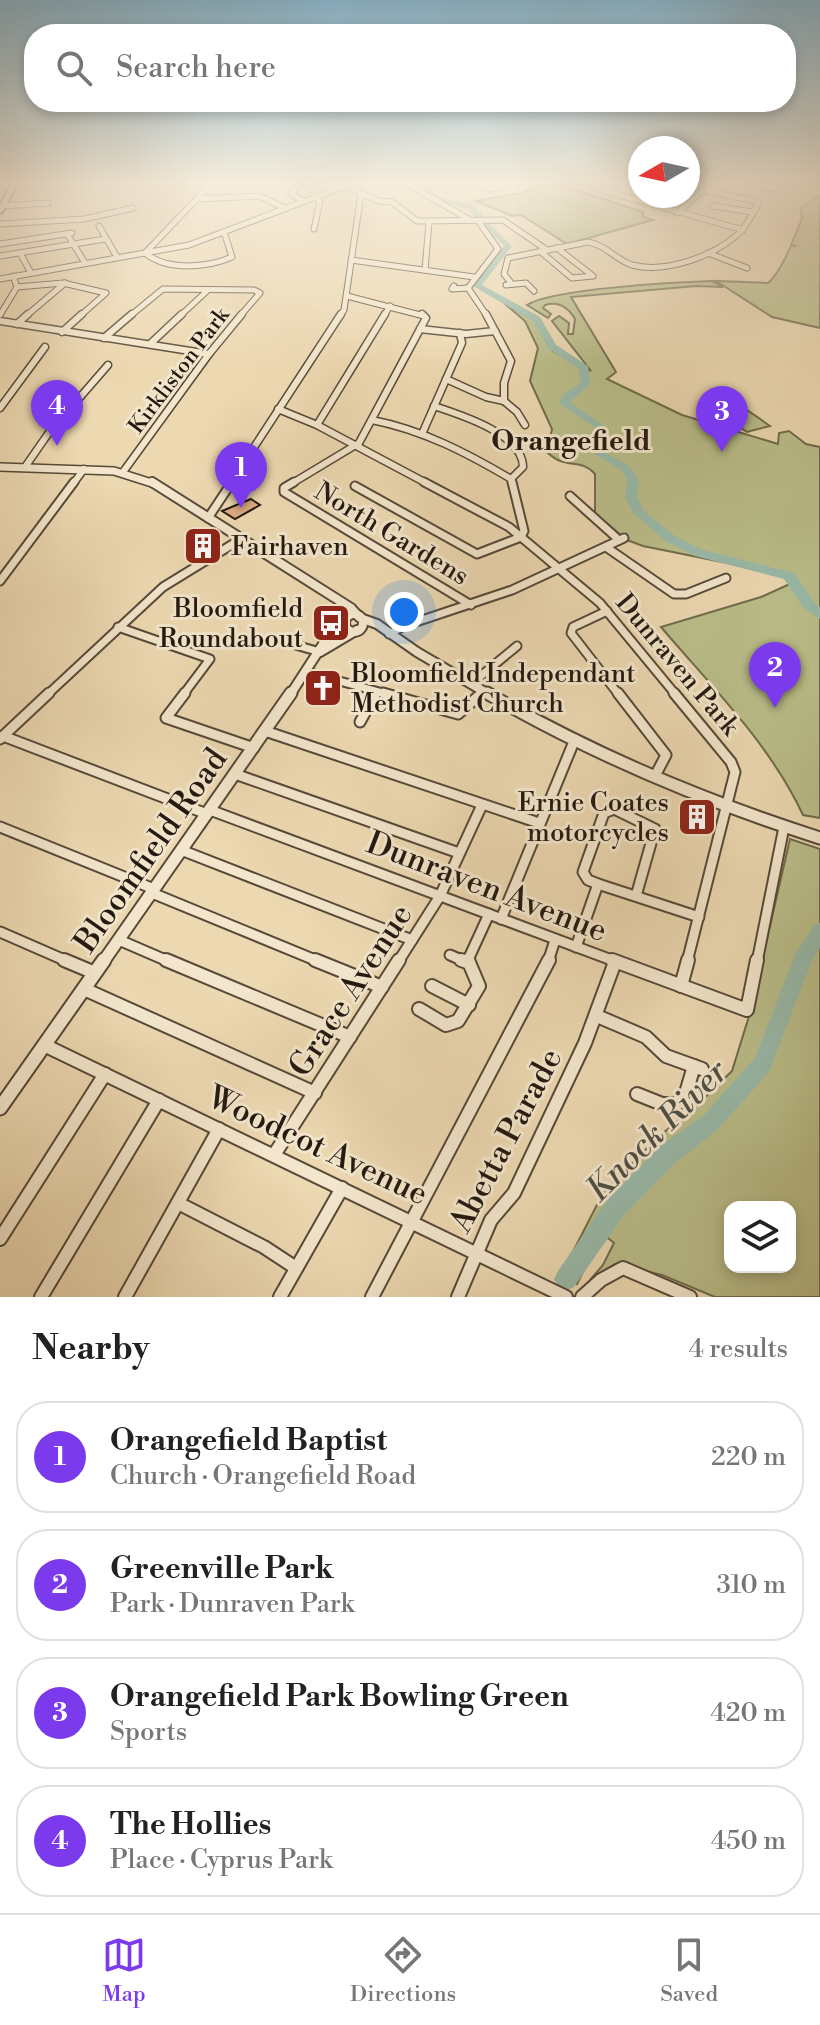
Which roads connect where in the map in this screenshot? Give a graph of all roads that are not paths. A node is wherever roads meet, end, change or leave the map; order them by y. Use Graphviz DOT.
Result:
graph roads {
  1 [pos="74,244"];
  2 [pos="108,244"];
  3 [pos="154,244"];
  4 [pos="193,244"];
  5 [pos="229,244"];
  6 [pos="353,244"];
  7 [pos="427,244"];
  8 [pos="494,244"];
  9 [pos="535,244"];
  10 [pos="585,244"];
  11 [pos="597,244"];
  12 [pos="722,244"];
  13 [pos="557,248"];
  14 [pos="544,251"];
  15 [pos="20,253"];
  16 [pos="145,253"];
  17 [pos="708,253"];
  18 [pos="0,256"];
  19 [pos="117,257"];
  20 [pos="351,260"];
  21 [pos="85,263"];
  22 [pos="747,268"];
  23 [pos="425,270"];
  24 [pos="31,273"];
  25 [pos="13,276"];
  26 [pos="474,277"];
  27 [pos="0,279"];
  28 [pos="65,283"];
  29 [pos="454,286"];
  30 [pos="17,287"];
  31 [pos="468,288"];
  32 [pos="208,289"];
  33 [pos="534,291"];
  34 [pos="347,296"];
  35 [pos="390,306"];
  36 [pos="0,315"];
  37 [pos="0,321"];
  38 [pos="17,324"];
  39 [pos="420,329"];
  40 [pos="495,331"];
  41 [pos="62,332"];
  42 [pos="460,333"];
  43 [pos="104,338"];
  44 [pos="150,344"];
  45 [pos="45,347"];
  46 [pos="209,354"];
  47 [pos="108,365"];
  48 [pos="446,379"];
  49 [pos="504,401"];
  50 [pos="434,406"];
  51 [pos="0,408"];
  52 [pos="278,409"];
  53 [pos="372,420"];
  54 [pos="317,425"];
  55 [pos="525,425"];
  56 [pos="422,434"];
  57 [pos="356,446"];
  58 [pos="0,467"];
  59 [pos="25,467"];
  60 [pos="84,469"];
  61 [pos="123,472"];
  62 [pos="511,479"];
  63 [pos="355,486"];
  64 [pos="570,496"];
  65 [pos="208,518"];
  66 [pos="521,537"];
  67 [pos="241,539"];
  68 [pos="606,547"];
  69 [pos="560,570"];
  70 [pos="726,578"];
  71 [pos="0,581"];
  72 [pos="342,604"];
  73 [pos="471,605"];
  74 [pos="607,611"];
  75 [pos="361,618"];
  76 [pos="344,621"];
  77 [pos="118,627"];
  78 [pos="358,630"];
  79 [pos="389,634"];
  80 [pos="271,638"];
  81 [pos="517,646"];
  82 [pos="320,652"];
  83 [pos="307,672"];
  84 [pos="471,684"];
  85 [pos="377,692"];
  86 [pos="483,692"];
  87 [pos="360,722"];
  88 [pos="265,731"];
  89 [pos="1,738"];
  90 [pos="575,739"];
  91 [pos="254,748"];
  92 [pos="235,774"];
  93 [pos="655,776"];
  94 [pos="482,805"];
  95 [pos="727,805"];
  96 [pos="208,812"];
  97 [pos="539,823"];
  98 [pos="0,827"];
  99 [pos="784,827"];
  100 [pos="820,838"];
  101 [pos="181,850"];
  102 [pos="459,853"];
  103 [pos="598,884"];
  104 [pos="153,891"];
  105 [pos="440,896"];
  106 [pos="636,896"];
  107 [pos="489,914"];
  108 [pos="699,917"];
  109 [pos="501,919"];
  110 [pos="0,932"];
  111 [pos="119,940"];
  112 [pos="412,940"];
  113 [pos="555,940"];
  114 [pos="576,947"];
  115 [pos="450,955"];
  116 [pos="467,962"];
  117 [pos="615,962"];
  118 [pos="95,973"];
  119 [pos="432,986"];
  120 [pos="681,986"];
  121 [pos="382,987"];
  122 [pos="84,989"];
  123 [pos="469,1005"];
  124 [pos="419,1009"];
  125 [pos="597,1016"];
  126 [pos="350,1037"];
  127 [pos="44,1045"];
  128 [pos="105,1074"];
  129 [pos="315,1093"];
  130 [pos="637,1094"];
  131 [pos="159,1100"];
  132 [pos="0,1108"];
  133 [pos="219,1129"];
  134 [pos="274,1155"];
  135 [pos="342,1188"];
  136 [pos="178,1203"];
  137 [pos="412,1220"];
  138 [pos="0,1239"];
  139 [pos="476,1252"];
  140 [pos="296,1268"];
  141 [pos="586,1293"];
  142 [pos="41,1297"];
  143 [pos="125,1297"];
  144 [pos="280,1297"];
  145 [pos="372,1297"];
  146 [pos="458,1297"];
  147 [pos="566,1297"];
  148 [pos="690,1297"];
  1 -- 15 [label="street"];
  1 -- 21 [label="street"];
  2 -- 19 [label="street"];
  3 -- 16 [label="street"];
  4 -- 16 [label="street"];
  5 -- 16 [label="street"];
  6 -- 20 [label="street"];
  7 -- 23 [label="street"];
  8 -- 26 [label="street"];
  9 -- 14 [label="street"];
  10 -- 13 [label="street"];
  11 -- 17 [label="street"];
  12 -- 17 [label="street"];
  13 -- 14 [label="street"];
  13 -- 14 [label="street"];
  14 -- 33 [label="street"];
  15 -- 18 [label="street"];
  15 -- 24 [label="street"];
  16 -- 19 [label="street"];
  17 -- 22 [label="street"];
  19 -- 21 [label="street"];
  20 -- 23 [label="street"];
  20 -- 34 [label="street"];
  21 -- 24 [label="street"];
  23 -- 26 [label="street"];
  24 -- 25 [label="street"];
  25 -- 27 [label="street"];
  25 -- 30 [label="street"];
  26 -- 31 [label="street"];
  28 -- 30 [label="street"];
  28 -- 38 [label="street"];
  28 -- 41 [label="street"];
  29 -- 31 [label="street"];
  30 -- 36 [label="street"];
  31 -- 40 [label="street"];
  32 -- 43 [label="street"];
  32 -- 44 [label="street"];
  32 -- 46 [label="street, Kirkliston Park"];
  34 -- 35 [label="street"];
  34 -- 52 [label="street"];
  35 -- 39 [label="street"];
  35 -- 54 [label="street"];
  37 -- 38 [label="street"];
  38 -- 41 [label="street"];
  39 -- 42 [label="street"];
  39 -- 53 [label="street"];
  40 -- 42 [label="street"];
  40 -- 49 [label="street"];
  41 -- 43 [label="street"];
  42 -- 48 [label="street"];
  43 -- 44 [label="street"];
  44 -- 46 [label="street"];
  45 -- 51 [label="street"];
  46 -- 61 [label="street, Kirkliston Park"];
  47 -- 59 [label="street"];
  48 -- 49 [label="street"];
  48 -- 50 [label="street"];
  49 -- 55 [label="street"];
  50 -- 56 [label="street"];
  50 -- 62 [label="street"];
  52 -- 54 [label="street, Dunraven Park"];
  52 -- 65 [label="street"];
  53 -- 56 [label="street"];
  53 -- 57 [label="street"];
  54 -- 57 [label="street, Dunraven Park"];
  56 -- 62 [label="street"];
  57 -- 66 [label="street, Dunraven Park"];
  57 -- 73 [label="street, North Gardens"];
  58 -- 59 [label="street"];
  59 -- 60 [label="street"];
  60 -- 61 [label="street"];
  60 -- 71 [label="street"];
  61 -- 65 [label="street"];
  62 -- 66 [label="street"];
  63 -- 66 [label="street"];
  64 -- 68 [label="street"];
  65 -- 67 [label="street"];
  66 -- 69 [label="street, Dunraven Park"];
  67 -- 72 [label="street"];
  67 -- 77 [label="street"];
  68 -- 69 [label="street"];
  68 -- 70 [label="street"];
  69 -- 73 [label="street"];
  69 -- 74 [label="street, Dunraven Park"];
  72 -- 75 [label="street"];
  72 -- 76 [label="street"];
  73 -- 79 [label="street"];
  74 -- 93 [label="street"];
  74 -- 95 [label="street, Dunraven Park"];
  75 -- 76 [label="street"];
  75 -- 78 [label="street"];
  75 -- 79 [label="street"];
  76 -- 78 [label="street"];
  76 -- 82 [label="street, Bloomfield Road"];
  77 -- 89 [label="street"];
  77 -- 91 [label="street"];
  78 -- 79 [label="street"];
  78 -- 82 [label="street"];
  79 -- 84 [label="street"];
  80 -- 82 [label="street"];
  81 -- 84 [label="street"];
  82 -- 83 [label="street, Bloomfield Road"];
  83 -- 85 [label="street"];
  83 -- 88 [label="street, Bloomfield Road"];
  84 -- 86 [label="street"];
  85 -- 86 [label="street"];
  85 -- 87 [label="street"];
  86 -- 90 [label="street"];
  88 -- 91 [label="street, Bloomfield Road"];
  88 -- 94 [label="street"];
  89 -- 96 [label="street, Dunraven Avenue"];
  90 -- 93 [label="street"];
  90 -- 97 [label="street"];
  91 -- 92 [label="street, Bloomfield Road"];
  92 -- 96 [label="street, Bloomfield Road"];
  92 -- 102 [label="street"];
  93 -- 95 [label="street"];
  94 -- 97 [label="street"];
  94 -- 102 [label="street, Grace Avenue"];
  95 -- 99 [label="street"];
  95 -- 108 [label="street, Dunraven Park"];
  96 -- 101 [label="street, Bloomfield Road"];
  96 -- 105 [label="street, Dunraven Avenue"];
  97 -- 109 [label="street"];
  98 -- 104 [label="street"];
  99 -- 100 [label="street"];
  99 -- 120 [label="street, Dunraven Avenue"];
  101 -- 104 [label="street, Bloomfield Road"];
  101 -- 112 [label="street"];
  102 -- 105 [label="street, Grace Avenue"];
  103 -- 106 [label="street"];
  103 -- 106 [label="street"];
  103 -- 114 [label="street"];
  104 -- 111 [label="street, Bloomfield Road"];
  104 -- 121 [label="street"];
  105 -- 107 [label="street, Dunraven Avenue"];
  105 -- 112 [label="street, Grace Avenue"];
  106 -- 108 [label="street"];
  107 -- 109 [label="street, Dunraven Avenue"];
  107 -- 116 [label="street"];
  108 -- 120 [label="street, Dunraven Park"];
  109 -- 113 [label="street, Dunraven Avenue"];
  110 -- 118 [label="street"];
  111 -- 118 [label="street, Bloomfield Road"];
  111 -- 126 [label="street"];
  112 -- 121 [label="street, Grace Avenue"];
  113 -- 114 [label="street, Dunraven Avenue"];
  113 -- 137 [label="street"];
  114 -- 117 [label="street, Dunraven Avenue"];
  115 -- 116 [label="street"];
  116 -- 123 [label="street"];
  117 -- 120 [label="street, Dunraven Avenue"];
  117 -- 125 [label="street, Abetta Parade"];
  118 -- 122 [label="street, Bloomfield Road"];
  119 -- 123 [label="street"];
  121 -- 126 [label="street, Grace Avenue"];
  122 -- 127 [label="street, Bloomfield Road"];
  122 -- 129 [label="street"];
  123 -- 124 [label="street"];
  125 -- 130 [label="street"];
  125 -- 139 [label="street, Abetta Parade"];
  126 -- 129 [label="street, Grace Avenue"];
  127 -- 128 [label="street, Woodcot Avenue"];
  127 -- 132 [label="street, Bloomfield Road"];
  128 -- 131 [label="street, Woodcot Avenue"];
  128 -- 138 [label="street"];
  129 -- 134 [label="street, Grace Avenue"];
  131 -- 133 [label="street, Woodcot Avenue"];
  131 -- 142 [label="street"];
  133 -- 134 [label="street, Woodcot Avenue"];
  133 -- 136 [label="street"];
  134 -- 135 [label="street, Woodcot Avenue"];
  135 -- 137 [label="street, Woodcot Avenue"];
  135 -- 140 [label="street"];
  136 -- 140 [label="street"];
  136 -- 143 [label="street"];
  137 -- 139 [label="street, Woodcot Avenue"];
  137 -- 145 [label="street"];
  139 -- 146 [label="street, Abetta Parade"];
  139 -- 147 [label="street, Woodcot Avenue"];
  140 -- 144 [label="street"];
  141 -- 148 [label="street"];
}
